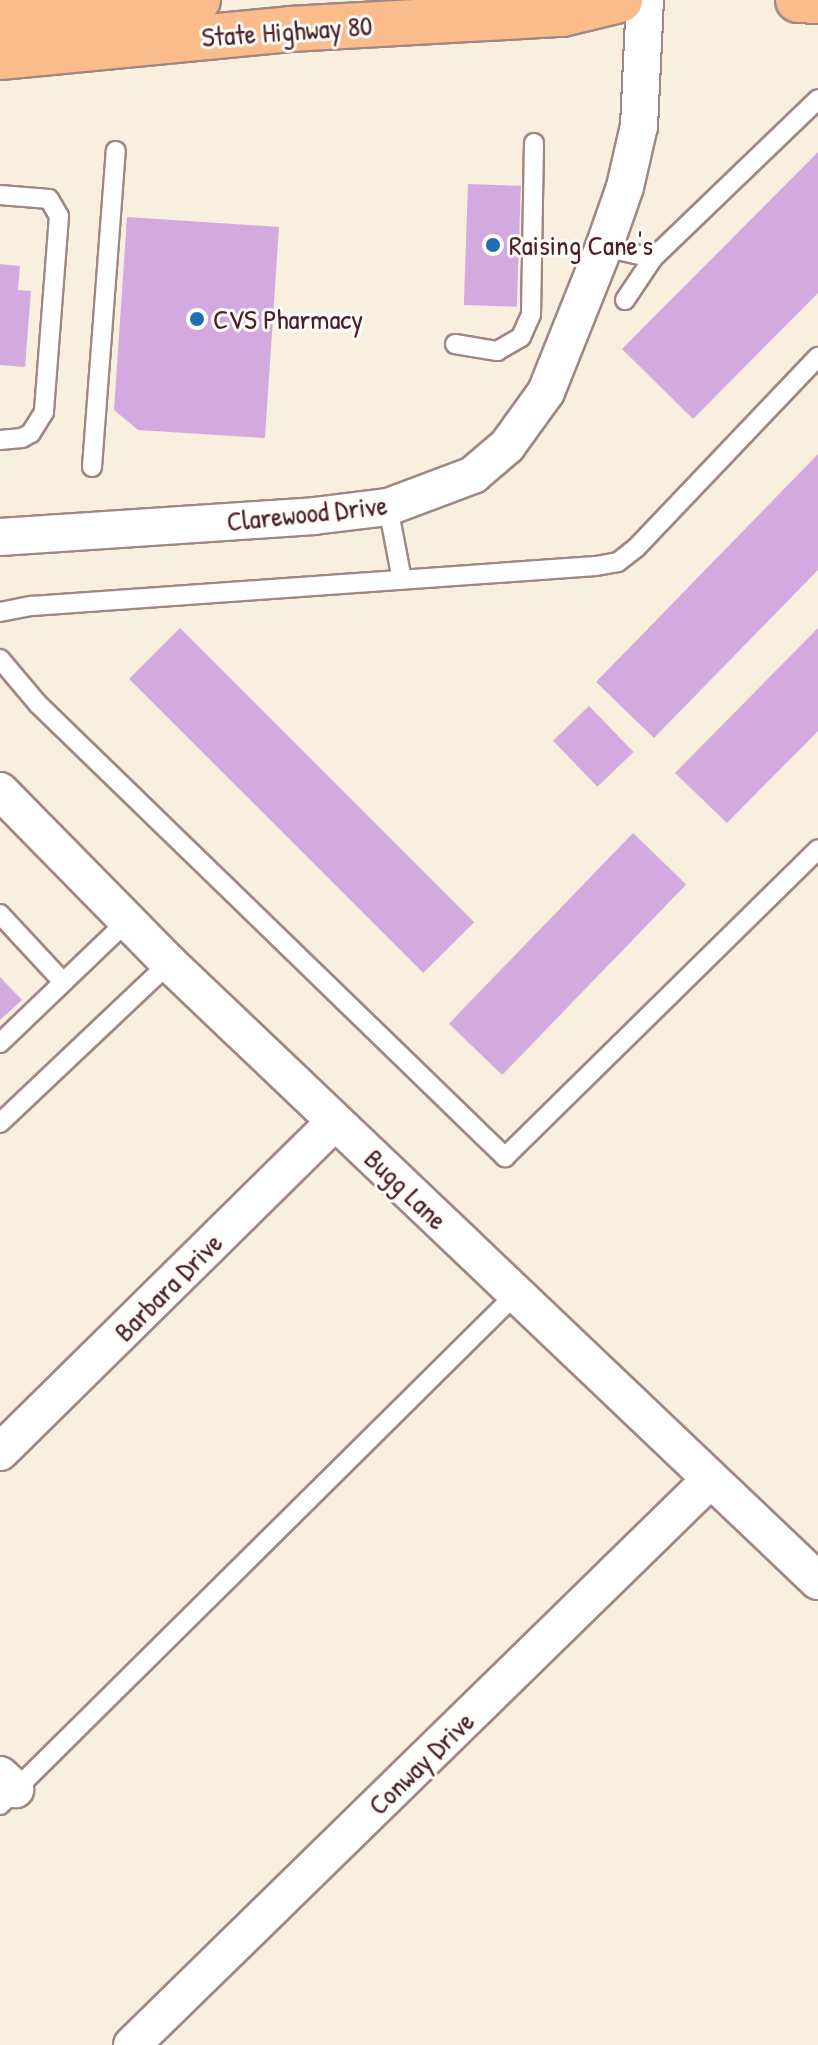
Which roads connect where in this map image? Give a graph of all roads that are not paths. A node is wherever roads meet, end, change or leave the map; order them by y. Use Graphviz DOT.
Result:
graph roads {
  1 [pos="198,0"];
  2 [pos="620,0"];
  3 [pos="645,0"];
  4 [pos="798,0"];
  5 [pos="818,1"];
  6 [pos="0,20"];
  7 [pos="0,57"];
  8 [pos="818,99"];
  9 [pos="534,143"];
  10 [pos="116,151"];
  11 [pos="0,195"];
  12 [pos="604,247"];
  13 [pos="653,258"];
  14 [pos="625,300"];
  15 [pos="455,344"];
  16 [pos="818,357"];
  17 [pos="0,440"];
  18 [pos="92,467"];
  19 [pos="388,507"];
  20 [pos="0,537"];
  21 [pos="402,580"];
  22 [pos="0,612"];
  23 [pos="0,659"];
  24 [pos="0,791"];
  25 [pos="818,849"];
  26 [pos="0,914"];
  27 [pos="127,921"];
  28 [pos="169,963"];
  29 [pos="63,982"];
  30 [pos="0,1043"];
  31 [pos="335,1122"];
  32 [pos="0,1123"];
  33 [pos="516,1294"];
  34 [pos="0,1452"];
  35 [pos="710,1480"];
  36 [pos="818,1581"];
  37 [pos="5,1790"];
  38 [pos="132,2045"];
  1 -- 6 [label="main road"];
  2 -- 7 [label="main road, State Highway 80"];
  3 -- 12 [label="street, Clarewood Drive"];
  4 -- 5 [label="main road"];
  8 -- 13 [label="lane"];
  9 -- 15 [label="lane"];
  10 -- 18 [label="lane"];
  11 -- 17 [label="lane"];
  12 -- 13 [label="lane"];
  12 -- 19 [label="street, Clarewood Drive"];
  13 -- 14 [label="lane"];
  16 -- 21 [label="lane"];
  19 -- 20 [label="street, Clarewood Drive"];
  19 -- 21 [label="lane"];
  21 -- 22 [label="lane"];
  23 -- 25 [label="lane"];
  24 -- 27 [label="street, Bugg Lane"];
  26 -- 29 [label="lane"];
  27 -- 28 [label="street, Bugg Lane"];
  27 -- 29 [label="lane"];
  28 -- 31 [label="street, Bugg Lane"];
  28 -- 32 [label="lane"];
  29 -- 30 [label="lane"];
  31 -- 33 [label="street, Bugg Lane"];
  31 -- 34 [label="street, Barbara Drive"];
  33 -- 35 [label="street, Bugg Lane"];
  33 -- 37 [label="lane"];
  35 -- 36 [label="street, Bugg Lane"];
  35 -- 38 [label="street, Conway Drive"];
}
